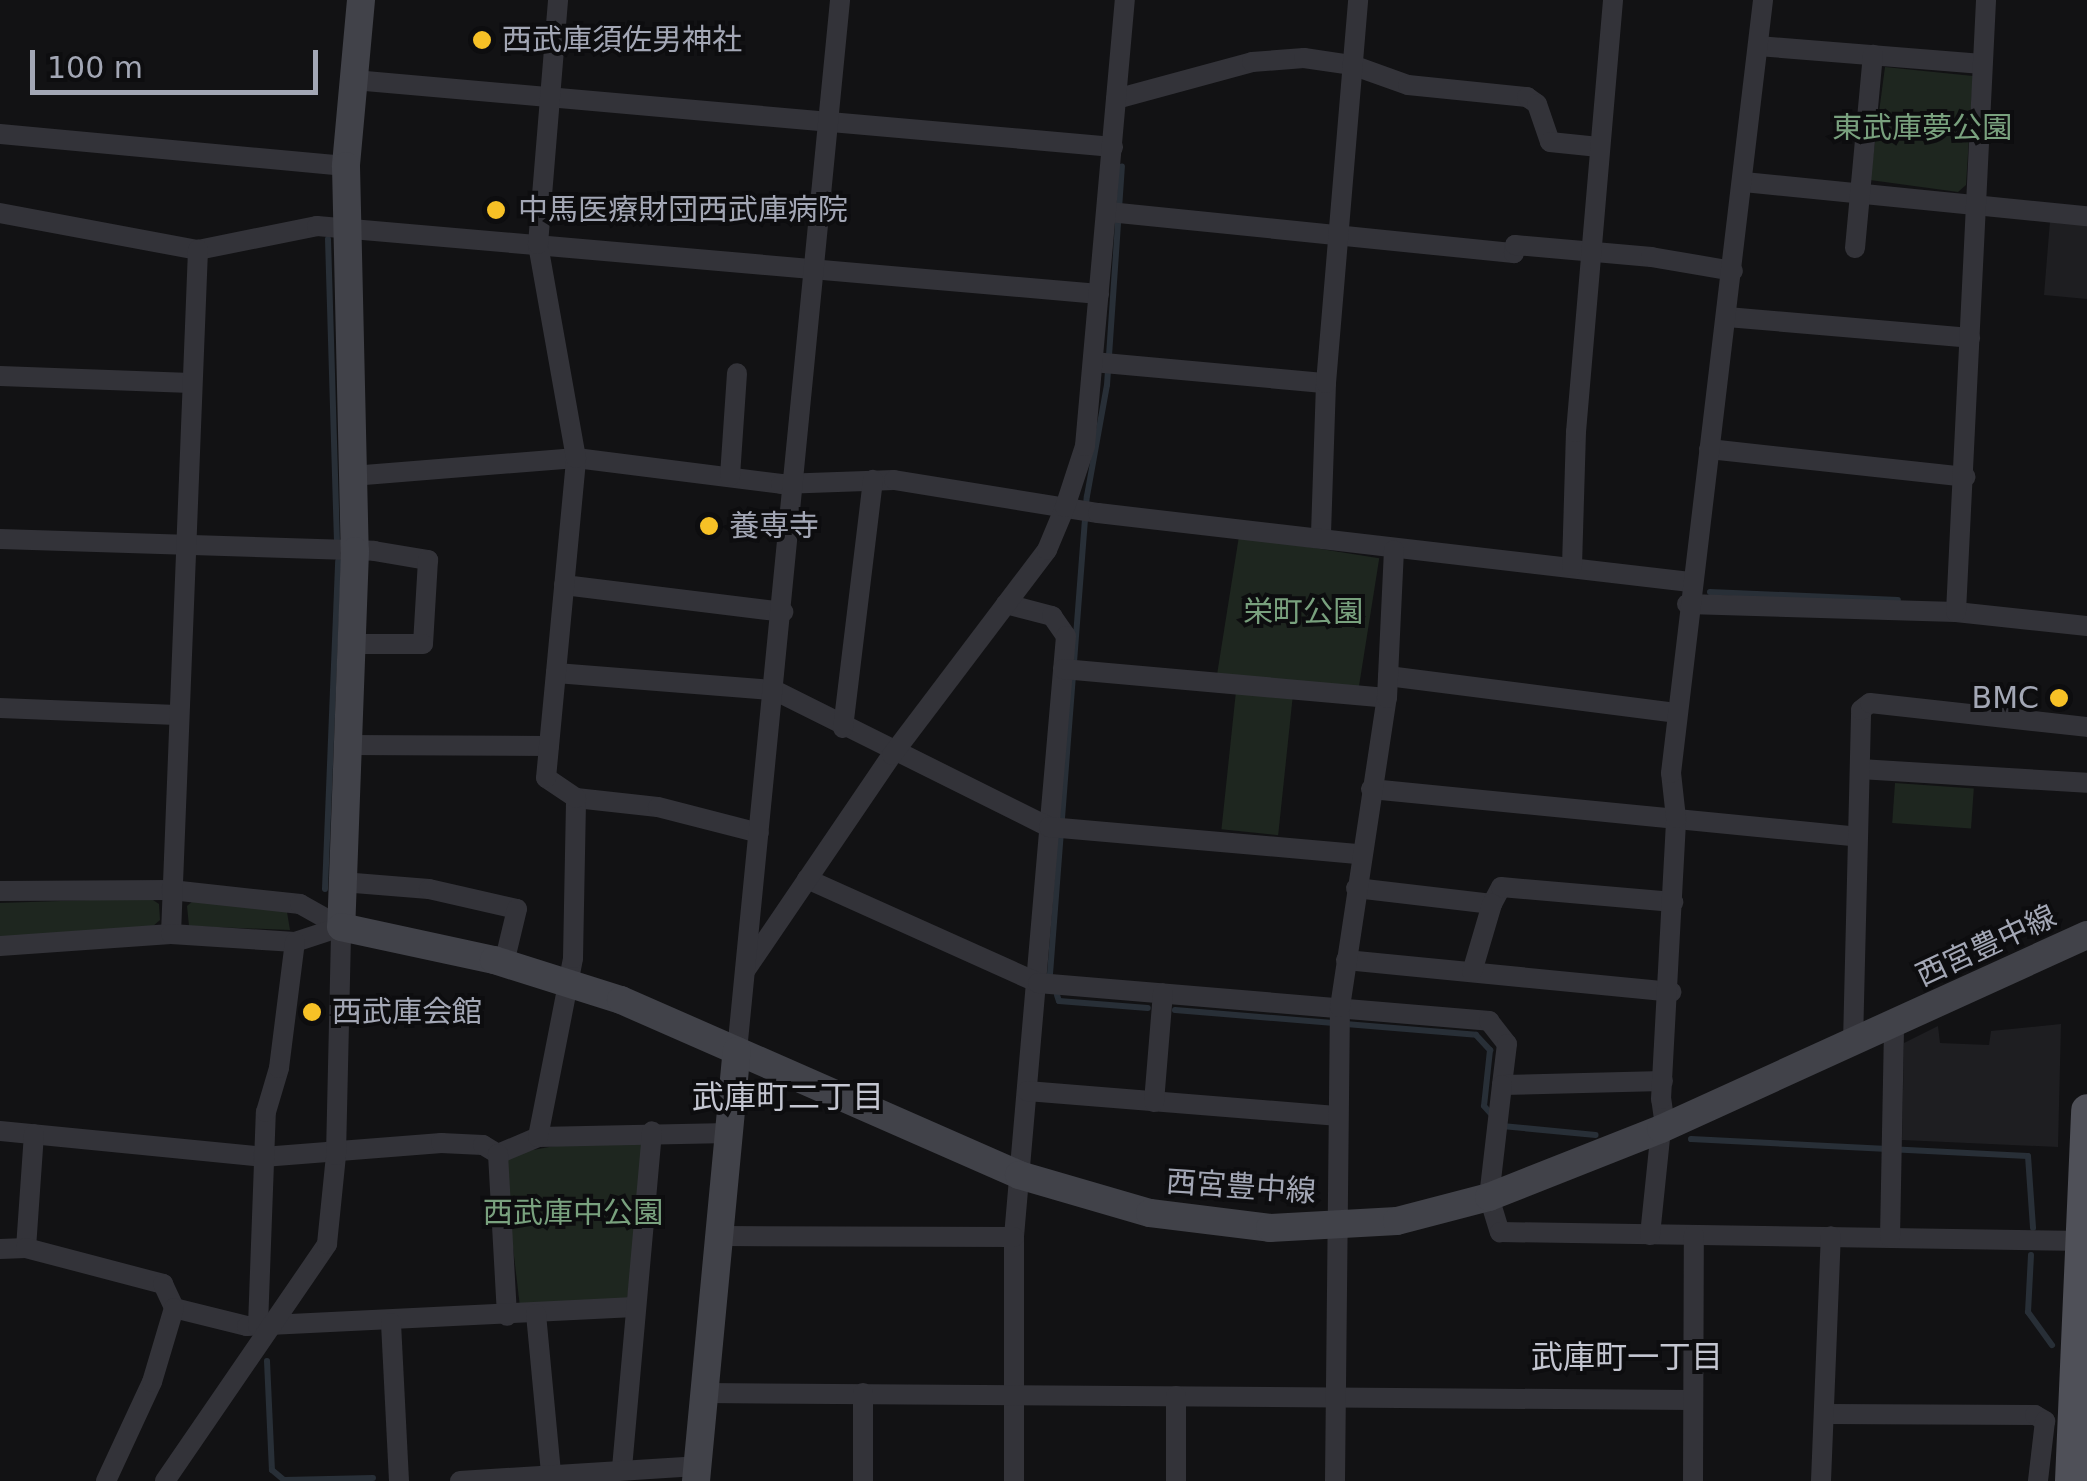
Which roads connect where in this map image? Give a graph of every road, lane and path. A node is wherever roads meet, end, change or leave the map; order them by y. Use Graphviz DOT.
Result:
graph roads {
  1 [pos="361,0"];
  2 [pos="558,0"];
  3 [pos="840,0"];
  4 [pos="1124,0"];
  5 [pos="1358,0"];
  6 [pos="1613,0"];
  7 [pos="1762,0"];
  8 [pos="1986,0"];
  9 [pos="1758,46"];
  10 [pos="1873,55"];
  11 [pos="1982,64"];
  12 [pos="1352,65"];
  13 [pos="354,80"];
  14 [pos="550,96"];
  15 [pos="1116,98"];
  16 [pos="829,121"];
  17 [pos="0,134"];
  18 [pos="1113,147"];
  19 [pos="1599,147"];
  20 [pos="346,166"];
  21 [pos="1744,182"];
  22 [pos="1862,192"];
  23 [pos="1975,202"];
  24 [pos="1108,212"];
  25 [pos="0,213"];
  26 [pos="2087,216"];
  27 [pos="346,229"];
  28 [pos="1337,230"];
  29 [pos="538,244"];
  30 [pos="1855,248"];
  31 [pos="198,250"];
  32 [pos="1592,252"];
  33 [pos="815,269"];
  34 [pos="1733,271"];
  35 [pos="1099,294"];
  36 [pos="1726,317"];
  37 [pos="1970,338"];
  38 [pos="1093,362"];
  39 [pos="738,373"];
  40 [pos="0,376"];
  41 [pos="191,383"];
  42 [pos="1326,383"];
  43 [pos="1709,450"];
  44 [pos="576,458"];
  45 [pos="352,476"];
  46 [pos="730,476"];
  47 [pos="1966,476"];
  48 [pos="796,480"];
  49 [pos="872,480"];
  50 [pos="1065,507"];
  51 [pos="1321,534"];
  52 [pos="0,539"];
  53 [pos="186,546"];
  54 [pos="1394,550"];
  55 [pos="355,551"];
  56 [pos="1572,566"];
  57 [pos="1690,582"];
  58 [pos="564,586"];
  59 [pos="1006,604"];
  60 [pos="1688,604"];
  61 [pos="1957,606"];
  62 [pos="782,612"];
  63 [pos="2087,626"];
  64 [pos="349,644"];
  65 [pos="1072,670"];
  66 [pos="556,673"];
  67 [pos="1388,676"];
  68 [pos="774,690"];
  69 [pos="1387,698"];
  70 [pos="0,708"];
  71 [pos="1676,713"];
  72 [pos="177,715"];
  73 [pos="2087,727"];
  74 [pos="843,728"];
  75 [pos="346,745"];
  76 [pos="549,746"];
  77 [pos="892,755"];
  78 [pos="1860,768"];
  79 [pos="2087,783"];
  80 [pos="1372,789"];
  81 [pos="576,798"];
  82 [pos="1676,818"];
  83 [pos="1058,828"];
  84 [pos="759,833"];
  85 [pos="1857,838"];
  86 [pos="1360,854"];
  87 [pos="807,879"];
  88 [pos="342,882"];
  89 [pos="1356,888"];
  90 [pos="171,890"];
  91 [pos="0,891"];
  92 [pos="1673,902"];
  93 [pos="1492,904"];
  94 [pos="341,927"];
  95 [pos="170,934"];
  96 [pos="2087,935"];
  97 [pos="295,942"];
  98 [pos="0,946"];
  99 [pos="1346,960"];
  100 [pos="504,963"];
  101 [pos="744,970"];
  102 [pos="1472,972"];
  103 [pos="568,983"];
  104 [pos="1038,984"];
  105 [pos="1671,992"];
  106 [pos="1162,993"];
  107 [pos="1340,1007"];
  108 [pos="1894,1024"];
  109 [pos="1852,1042"];
  110 [pos="737,1050"];
  111 [pos="1664,1081"];
  112 [pos="1502,1085"];
  113 [pos="1028,1091"];
  114 [pos="1154,1102"];
  115 [pos="2087,1110"];
  116 [pos="1336,1116"];
  117 [pos="1663,1128"];
  118 [pos="0,1131"];
  119 [pos="652,1131"];
  120 [pos="34,1134"];
  121 [pos="729,1134"];
  122 [pos="538,1136"];
  123 [pos="498,1154"];
  124 [pos="336,1156"];
  125 [pos="263,1157"];
  126 [pos="1019,1175"];
  127 [pos="1489,1197"];
  128 [pos="1337,1224"];
  129 [pos="1694,1234"];
  130 [pos="722,1236"];
  131 [pos="1650,1236"];
  132 [pos="1831,1236"];
  133 [pos="1014,1237"];
  134 [pos="1890,1237"];
  135 [pos="2084,1241"];
  136 [pos="0,1248"];
  137 [pos="26,1248"];
  138 [pos="2079,1288"];
  139 [pos="635,1307"];
  140 [pos="174,1308"];
  141 [pos="536,1314"];
  142 [pos="507,1316"];
  143 [pos="391,1324"];
  144 [pos="264,1326"];
  145 [pos="2087,1369"];
  146 [pos="704,1393"];
  147 [pos="863,1393"];
  148 [pos="1015,1394"];
  149 [pos="1176,1396"];
  150 [pos="1335,1397"];
  151 [pos="1692,1400"];
  152 [pos="1827,1414"];
  153 [pos="622,1468"];
  154 [pos="551,1472"];
  155 [pos="697,1473"];
  156 [pos="106,1481"];
  157 [pos="166,1481"];
  158 [pos="399,1481"];
  159 [pos="460,1481"];
  160 [pos="863,1481"];
  161 [pos="1014,1481"];
  162 [pos="1176,1481"];
  163 [pos="1335,1481"];
  164 [pos="1693,1481"];
  165 [pos="1821,1481"];
  166 [pos="2038,1481"];
  167 [pos="2071,1481"];
  1 -- 13 [label="main road"];
  2 -- 14 [label="street"];
  3 -- 16 [label="street"];
  4 -- 15 [label="street"];
  5 -- 12 [label="street"];
  6 -- 19 [label="street"];
  7 -- 9 [label="street"];
  8 -- 11 [label="street"];
  9 -- 10 [label="street"];
  9 -- 21 [label="street"];
  10 -- 11 [label="street"];
  10 -- 22 [label="street"];
  11 -- 23 [label="street"];
  12 -- 15 [label="street"];
  12 -- 19 [label="street"];
  12 -- 28 [label="street"];
  13 -- 14 [label="street"];
  13 -- 20 [label="main road"];
  14 -- 16 [label="street"];
  14 -- 29 [label="street"];
  15 -- 18 [label="street"];
  16 -- 18 [label="street"];
  16 -- 33 [label="street"];
  17 -- 20 [label="street"];
  18 -- 24 [label="street"];
  19 -- 32 [label="street"];
  20 -- 27 [label="main road"];
  21 -- 22 [label="street"];
  21 -- 34 [label="street"];
  22 -- 23 [label="street"];
  22 -- 30 [label="street"];
  23 -- 26 [label="street"];
  23 -- 37 [label="street"];
  24 -- 28 [label="street"];
  24 -- 35 [label="street"];
  25 -- 31 [label="street"];
  27 -- 29 [label="street"];
  27 -- 31 [label="street"];
  27 -- 45 [label="main road"];
  28 -- 32 [label="street"];
  28 -- 42 [label="street"];
  29 -- 33 [label="street"];
  29 -- 44 [label="street"];
  31 -- 41 [label="street"];
  32 -- 34 [label="street"];
  32 -- 56 [label="street"];
  33 -- 35 [label="street"];
  33 -- 48 [label="street"];
  34 -- 36 [label="street"];
  35 -- 38 [label="street"];
  36 -- 37 [label="street"];
  36 -- 43 [label="street"];
  37 -- 47 [label="street"];
  38 -- 42 [label="street"];
  38 -- 50 [label="street"];
  39 -- 46 [label="street"];
  40 -- 41 [label="street"];
  41 -- 53 [label="street"];
  42 -- 51 [label="street"];
  43 -- 47 [label="street"];
  43 -- 57 [label="street"];
  44 -- 45 [label="street"];
  44 -- 46 [label="street"];
  44 -- 58 [label="street"];
  45 -- 55 [label="main road"];
  46 -- 48 [label="street"];
  47 -- 61 [label="street"];
  48 -- 49 [label="street"];
  48 -- 62 [label="street"];
  49 -- 50 [label="street"];
  49 -- 74 [label="street"];
  50 -- 51 [label="street"];
  50 -- 59 [label="street"];
  51 -- 54 [label="street"];
  52 -- 53 [label="street"];
  53 -- 55 [label="street"];
  53 -- 72 [label="street"];
  54 -- 56 [label="street"];
  54 -- 67 [label="street"];
  55 -- 64 [label="main road"];
  55 -- 64 [label="street"];
  56 -- 57 [label="street"];
  57 -- 60 [label="street"];
  58 -- 62 [label="street"];
  58 -- 66 [label="street"];
  59 -- 65 [label="street"];
  59 -- 77 [label="street"];
  60 -- 61 [label="street"];
  60 -- 71 [label="street"];
  61 -- 63 [label="street"];
  62 -- 68 [label="street"];
  64 -- 75 [label="main road"];
  65 -- 69 [label="street"];
  65 -- 83 [label="street"];
  66 -- 68 [label="street"];
  66 -- 76 [label="street"];
  67 -- 69 [label="street"];
  67 -- 71 [label="street"];
  68 -- 74 [label="street"];
  68 -- 84 [label="street"];
  69 -- 80 [label="street"];
  70 -- 72 [label="street"];
  71 -- 82 [label="street"];
  72 -- 90 [label="street"];
  73 -- 78 [label="street"];
  74 -- 77 [label="street"];
  75 -- 76 [label="street"];
  75 -- 88 [label="main road"];
  76 -- 81 [label="street"];
  77 -- 83 [label="street"];
  77 -- 87 [label="street"];
  78 -- 79 [label="street"];
  78 -- 85 [label="street"];
  80 -- 82 [label="street"];
  80 -- 86 [label="street"];
  81 -- 84 [label="street"];
  81 -- 103 [label="street"];
  82 -- 85 [label="street"];
  82 -- 92 [label="street"];
  83 -- 86 [label="street"];
  83 -- 104 [label="street"];
  84 -- 101 [label="street"];
  85 -- 109 [label="street"];
  86 -- 89 [label="street"];
  87 -- 101 [label="street"];
  87 -- 104 [label="street"];
  88 -- 94 [label="main road"];
  88 -- 100 [label="street"];
  89 -- 93 [label="street"];
  89 -- 99 [label="street"];
  90 -- 91 [label="street"];
  90 -- 94 [label="street"];
  90 -- 95 [label="street"];
  92 -- 93 [label="street"];
  92 -- 105 [label="street"];
  93 -- 102 [label="street"];
  94 -- 97 [label="street"];
  94 -- 100 [label="main road, 西宮豊中線"];
  94 -- 124 [label="street"];
  95 -- 97 [label="street"];
  95 -- 98 [label="street"];
  96 -- 108 [label="main road, 西宮豊中線"];
  97 -- 125 [label="street"];
  99 -- 102 [label="street"];
  99 -- 107 [label="street"];
  100 -- 103 [label="main road, 西宮豊中線"];
  101 -- 110 [label="street"];
  102 -- 105 [label="street"];
  103 -- 110 [label="main road, 西宮豊中線"];
  103 -- 122 [label="street"];
  104 -- 106 [label="street"];
  104 -- 113 [label="street"];
  105 -- 111 [label="street"];
  106 -- 107 [label="street"];
  106 -- 114 [label="street"];
  107 -- 112 [label="street"];
  107 -- 116 [label="street"];
  108 -- 109 [label="main road, 西宮豊中線"];
  108 -- 134 [label="street"];
  109 -- 117 [label="main road, 西宮豊中線"];
  110 -- 121 [label="main road"];
  110 -- 126 [label="main road, 西宮豊中線"];
  111 -- 112 [label="street"];
  111 -- 117 [label="street"];
  112 -- 127 [label="street"];
  113 -- 114 [label="street"];
  113 -- 126 [label="street"];
  114 -- 116 [label="street"];
  115 -- 135 [label="main road"];
  116 -- 128 [label="street"];
  117 -- 127 [label="main road, 西宮豊中線"];
  117 -- 131 [label="street"];
  118 -- 120 [label="street"];
  119 -- 121 [label="street"];
  119 -- 122 [label="street"];
  119 -- 139 [label="street"];
  120 -- 125 [label="street"];
  120 -- 137 [label="street"];
  121 -- 130 [label="main road"];
  122 -- 123 [label="street"];
  123 -- 124 [label="street"];
  123 -- 142 [label="street"];
  124 -- 125 [label="street"];
  124 -- 144 [label="street"];
  125 -- 144 [label="street"];
  126 -- 128 [label="main road, 西宮豊中線"];
  126 -- 133 [label="street"];
  127 -- 128 [label="main road, 西宮豊中線"];
  127 -- 131 [label="street"];
  128 -- 150 [label="street"];
  129 -- 131 [label="street"];
  129 -- 132 [label="street"];
  129 -- 151 [label="street"];
  130 -- 133 [label="street"];
  130 -- 146 [label="main road"];
  132 -- 134 [label="street"];
  132 -- 152 [label="street"];
  133 -- 148 [label="street"];
  134 -- 135 [label="street"];
  135 -- 138 [label="main road"];
  136 -- 137 [label="street"];
  137 -- 140 [label="street"];
  138 -- 145 [label="street"];
  138 -- 167 [label="main road"];
  139 -- 141 [label="street"];
  139 -- 153 [label="street"];
  140 -- 144 [label="street"];
  140 -- 156 [label="street"];
  141 -- 142 [label="street"];
  141 -- 154 [label="street"];
  142 -- 143 [label="street"];
  143 -- 144 [label="street"];
  143 -- 158 [label="street"];
  144 -- 157 [label="street"];
  146 -- 147 [label="street"];
  146 -- 155 [label="main road"];
  147 -- 148 [label="street"];
  147 -- 160 [label="street"];
  148 -- 149 [label="street"];
  148 -- 161 [label="street"];
  149 -- 150 [label="street"];
  149 -- 162 [label="street"];
  150 -- 151 [label="street"];
  150 -- 163 [label="street"];
  151 -- 164 [label="street"];
  152 -- 165 [label="street"];
  152 -- 166 [label="street"];
  153 -- 154 [label="street"];
  153 -- 155 [label="street"];
  154 -- 159 [label="street"];
}
